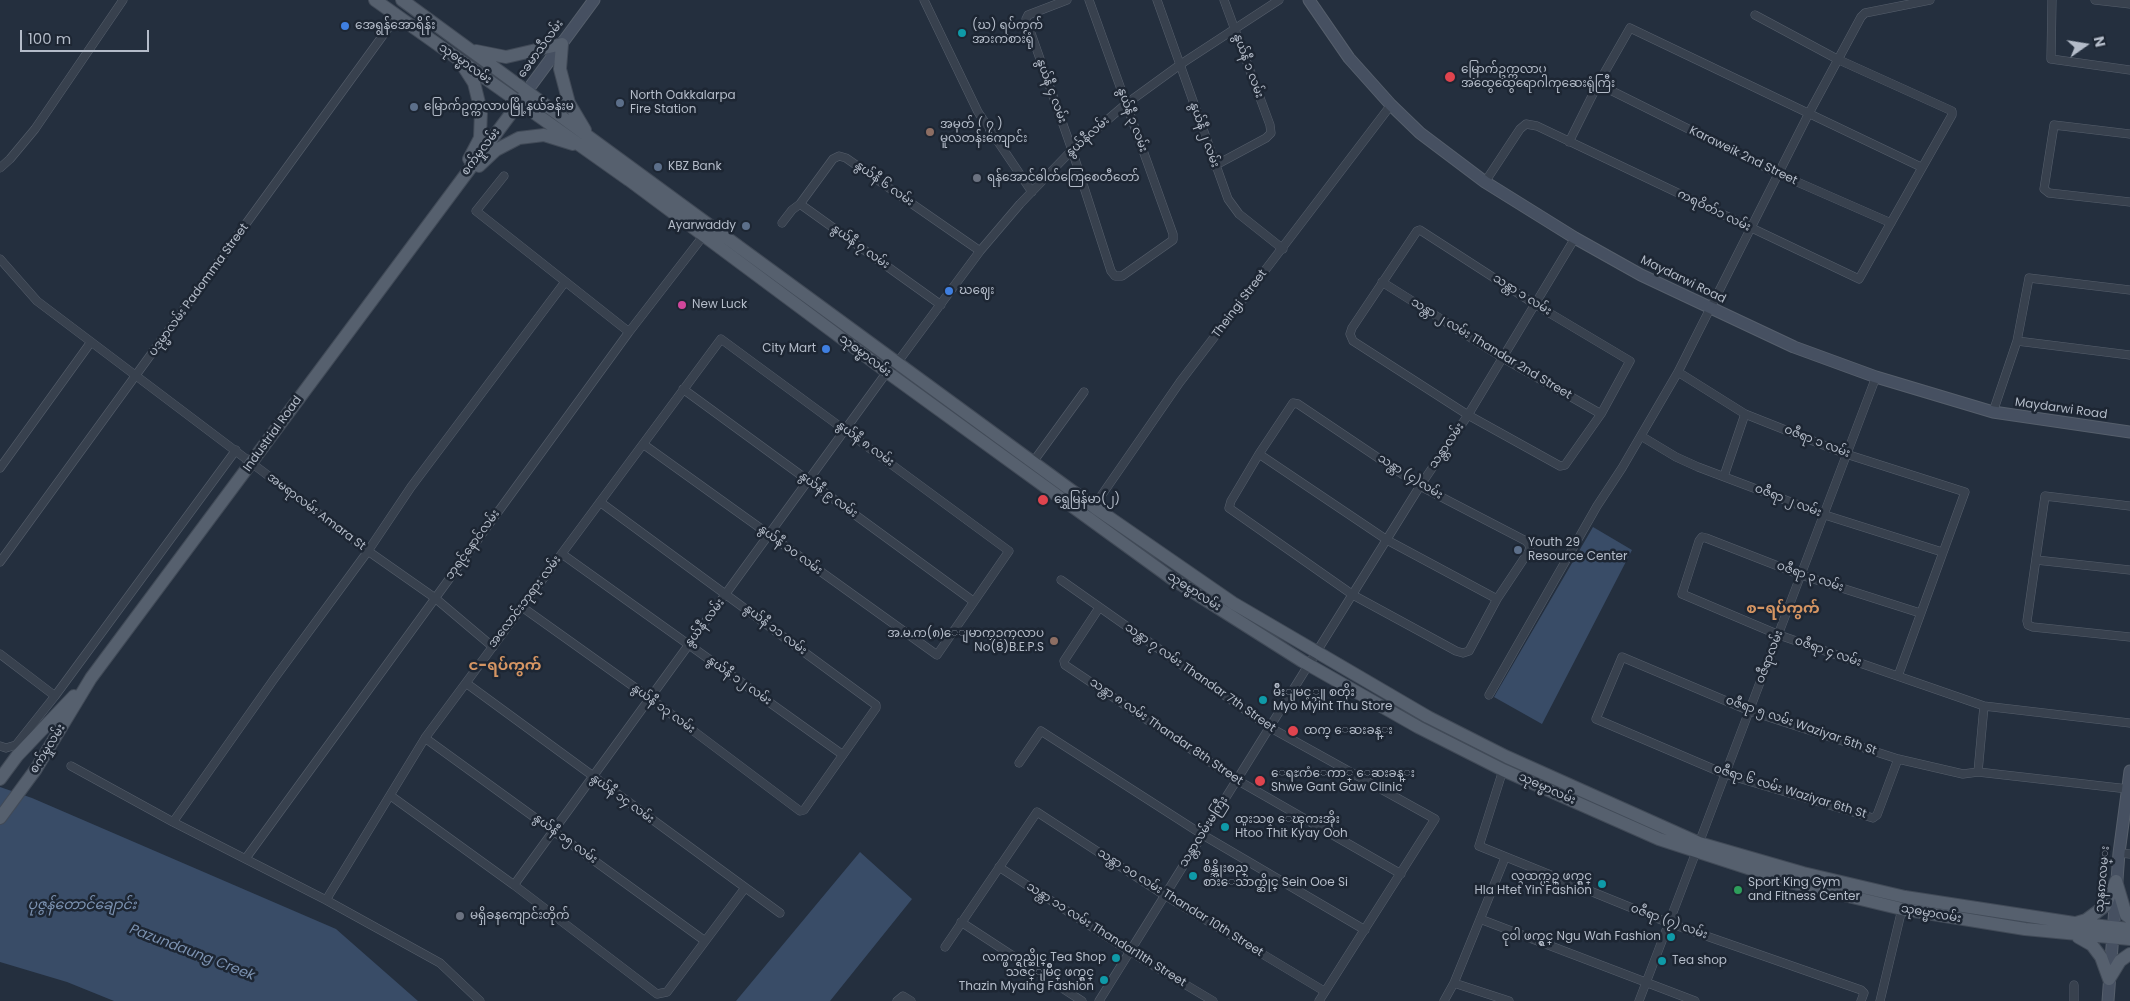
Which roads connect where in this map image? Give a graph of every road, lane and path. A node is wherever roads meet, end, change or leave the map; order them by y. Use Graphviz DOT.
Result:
graph roads {
  1 [pos="123,0"];
  2 [pos="375,0"];
  3 [pos="402,0"];
  4 [pos="594,0"];
  5 [pos="924,0"];
  6 [pos="1067,0"];
  7 [pos="1089,0"];
  8 [pos="1157,0"];
  9 [pos="1224,0"];
  10 [pos="1279,0"];
  11 [pos="1309,0"];
  12 [pos="1930,0"];
  13 [pos="2052,0"];
  14 [pos="2095,0"];
  15 [pos="2130,4"];
  16 [pos="1755,15"];
  17 [pos="397,16"];
  18 [pos="1235,29"];
  19 [pos="562,44"];
  20 [pos="469,49"];
  21 [pos="1838,59"];
  22 [pos="460,61"];
  23 [pos="1181,64"];
  24 [pos="2130,70"];
  25 [pos="1598,84"];
  26 [pos="527,91"];
  27 [pos="520,102"];
  28 [pos="1126,104"];
  29 [pos="1391,105"];
  30 [pos="1808,115"];
  31 [pos="2130,134"];
  32 [pos="585,141"];
  33 [pos="1570,142"];
  34 [pos="1072,150"];
  35 [pos="1214,166"];
  36 [pos="1921,167"];
  37 [pos="0,168"];
  38 [pos="1779,174"];
  39 [pos="504,176"];
  40 [pos="1485,182"];
  41 [pos="453,190"];
  42 [pos="1032,192"];
  43 [pos="2130,202"];
  44 [pos="800,204"];
  45 [pos="782,223"];
  46 [pos="1890,223"];
  47 [pos="1751,230"];
  48 [pos="704,235"];
  49 [pos="1575,238"];
  50 [pos="1283,249"];
  51 [pos="980,251"];
  52 [pos="1,261"];
  53 [pos="1115,276"];
  54 [pos="565,282"];
  55 [pos="1382,282"];
  56 [pos="2130,290"];
  57 [pos="942,305"];
  58 [pos="1536,305"];
  59 [pos="1711,310"];
  60 [pos="628,332"];
  61 [pos="721,339"];
  62 [pos="2017,341"];
  63 [pos="91,342"];
  64 [pos="2130,355"];
  65 [pos="1503,358"];
  66 [pos="897,363"];
  67 [pos="887,372"];
  68 [pos="1678,372"];
  69 [pos="136,376"];
  70 [pos="1876,377"];
  71 [pos="683,390"];
  72 [pos="1084,392"];
  73 [pos="1993,412"];
  74 [pos="1601,414"];
  75 [pos="1744,414"];
  76 [pos="1468,415"];
  77 [pos="846,431"];
  78 [pos="2130,432"];
  79 [pos="1641,436"];
  80 [pos="643,444"];
  81 [pos="236,450"];
  82 [pos="1259,454"];
  83 [pos="1846,454"];
  84 [pos="1033,462"];
  85 [pos="252,463"];
  86 [pos="0,468"];
  87 [pos="1724,476"];
  88 [pos="808,481"];
  89 [pos="1420,486"];
  90 [pos="600,502"];
  91 [pos="2130,506"];
  92 [pos="1094,507"];
  93 [pos="1825,515"];
  94 [pos="1086,517"];
  95 [pos="769,534"];
  96 [pos="1387,540"];
  97 [pos="368,551"];
  98 [pos="1942,552"];
  99 [pos="562,554"];
  100 [pos="2036,560"];
  101 [pos="0,562"];
  102 [pos="2130,570"];
  103 [pos="1800,575"];
  104 [pos="1061,580"];
  105 [pos="726,594"];
  106 [pos="1682,594"];
  107 [pos="1353,595"];
  108 [pos="435,598"];
  109 [pos="1498,599"];
  110 [pos="973,601"];
  111 [pos="522,607"];
  112 [pos="1098,608"];
  113 [pos="1920,613"];
  114 [pos="1779,635"];
  115 [pos="2130,637"];
  116 [pos="688,645"];
  117 [pos="493,647"];
  118 [pos="1316,652"];
  119 [pos="0,654"];
  120 [pos="1309,664"];
  121 [pos="1898,676"];
  122 [pos="91,678"];
  123 [pos="466,683"];
  124 [pos="1489,694"];
  125 [pos="55,696"];
  126 [pos="651,699"];
  127 [pos="1984,706"];
  128 [pos="1750,711"];
  129 [pos="1596,719"];
  130 [pos="2130,724"];
  131 [pos="1270,727"];
  132 [pos="425,738"];
  133 [pos="0,746"];
  134 [pos="843,755"];
  135 [pos="1898,759"];
  136 [pos="1019,763"];
  137 [pos="71,766"];
  138 [pos="1503,770"];
  139 [pos="2130,771"];
  140 [pos="1978,772"];
  141 [pos="1725,774"];
  142 [pos="593,777"];
  143 [pos="0,779"];
  144 [pos="1237,780"];
  145 [pos="2128,789"];
  146 [pos="391,796"];
  147 [pos="0,818"];
  148 [pos="173,822"];
  149 [pos="552,830"];
  150 [pos="1203,835"];
  151 [pos="1698,848"];
  152 [pos="2124,853"];
  153 [pos="246,858"];
  154 [pos="1505,858"];
  155 [pos="999,867"];
  156 [pos="1401,874"];
  157 [pos="2116,882"];
  158 [pos="514,885"];
  159 [pos="745,888"];
  160 [pos="1164,895"];
  161 [pos="326,900"];
  162 [pos="1902,909"];
  163 [pos="780,913"];
  164 [pos="2130,918"];
  165 [pos="1480,919"];
  166 [pos="961,922"];
  167 [pos="1669,923"];
  168 [pos="2074,929"];
  169 [pos="2130,929"];
  170 [pos="1364,930"];
  171 [pos="2112,933"];
  172 [pos="2130,940"];
  173 [pos="705,941"];
  174 [pos="945,947"];
  175 [pos="1129,951"];
  176 [pos="2130,954"];
  177 [pos="2109,980"];
  178 [pos="1647,982"];
  179 [pos="1454,983"];
  180 [pos="2074,985"];
  181 [pos="1324,991"];
  182 [pos="898,999"];
  183 [pos="480,1001"];
  184 [pos="911,1001"];
  185 [pos="1082,1001"];
  186 [pos="1099,1001"];
  187 [pos="1213,1001"];
  188 [pos="1319,1001"];
  189 [pos="1444,1001"];
  190 [pos="1509,1001"];
  191 [pos="1640,1001"];
  192 [pos="1695,1001"];
  193 [pos="1861,1001"];
  194 [pos="1880,1001"];
  195 [pos="2074,1001"];
  196 [pos="2108,1001"];
  1 -- 37 [label="street"];
  2 -- 17 [label="main road, သုဓမ္မာလမ်း"];
  3 -- 20 [label="main road, သုဓမ္မာလမ်း"];
  4 -- 19 [label="street, ခေမာသီလမ်း"];
  5 -- 42 [label="street"];
  6 -- 34 [label="street, နွယ်နီ ၄ လမ်း"];
  7 -- 28 [label="street, နွယ်နီ ၃ လမ်း"];
  8 -- 23 [label="street, နွယ်နီ ၂ လမ်း"];
  9 -- 18 [label="street, နွယ်နီ ၁ လမ်း"];
  10 -- 18 [label="street, နွယ်နီလမ်း"];
  11 -- 29 [label="street, Maydarwi Road"];
  12 -- 21 [label="street"];
  13 -- 24 [label="street"];
  14 -- 15 [label="street"];
  16 -- 21 [label="street"];
  17 -- 22 [label="main road, သုဓမ္မာလမ်း"];
  17 -- 69 [label="street, ပဒုမ္မာလမ်း Padomma Street"];
  18 -- 23 [label="street, နွယ်နီလမ်း"];
  18 -- 35 [label="street, နွယ်နီ ၁ လမ်း"];
  19 -- 20 [label="main road"];
  19 -- 26 [label="street, ခေမာသီလမ်း"];
  19 -- 32 [label="main road"];
  20 -- 26 [label="main road, သုဓမ္မာလမ်း"];
  21 -- 30 [label="street"];
  21 -- 36 [label="street"];
  22 -- 27 [label="main road, သုဓမ္မာလမ်း"];
  22 -- 41 [label="main road"];
  23 -- 28 [label="street, နွယ်နီလမ်း"];
  23 -- 35 [label="street, နွယ်နီ ၂ လမ်း"];
  25 -- 30 [label="street"];
  25 -- 33 [label="street"];
  25 -- 38 [label="street, Karaweik 2nd Street"];
  26 -- 27 [label="main road, စက်မှုလမ်း"];
  26 -- 32 [label="main road, သုဓမ္မာလမ်း"];
  27 -- 32 [label="main road, သုဓမ္မာလမ်း"];
  27 -- 41 [label="main road, စက်မှုလမ်း"];
  28 -- 34 [label="street, နွယ်နီလမ်း"];
  28 -- 53 [label="street, နွယ်နီ ၃ လမ်း"];
  29 -- 40 [label="street, Maydarwi Road"];
  29 -- 50 [label="street, Theingi Street"];
  30 -- 36 [label="street"];
  30 -- 38 [label="street"];
  31 -- 43 [label="street"];
  32 -- 41 [label="main road"];
  32 -- 48 [label="main road, သုဓမ္မာလမ်း"];
  32 -- 66 [label="main road, သုဓမ္မာလမ်း"];
  33 -- 40 [label="street, ကရဝိတ်၁ လမ်း"];
  33 -- 47 [label="street, ကရဝိတ်၁ လမ်း"];
  34 -- 42 [label="street, နွယ်နီလမ်း"];
  34 -- 53 [label="street, နွယ်နီ ၄ လမ်း"];
  35 -- 50 [label="street, နွယ်နီ ၂ လမ်း"];
  36 -- 46 [label="street"];
  38 -- 46 [label="street, Karaweik 2nd Street"];
  38 -- 47 [label="street"];
  39 -- 54 [label="street"];
  40 -- 49 [label="street, Maydarwi Road"];
  41 -- 85 [label="main road, Industrial Road"];
  42 -- 51 [label="street, နွယ်နီလမ်း"];
  44 -- 45 [label="street"];
  44 -- 51 [label="street, နွယ်နီ ၆ လမ်း"];
  44 -- 57 [label="street, နွယ်နီ ၇ လမ်း"];
  46 -- 47 [label="street, ကရဝိတ်၁ လမ်း"];
  47 -- 59 [label="street"];
  48 -- 60 [label="street, ဘုရင့်နောင်လမ်း"];
  48 -- 67 [label="main road, သုဓမ္မာလမ်း"];
  49 -- 58 [label="street, သန္တာလမ်း"];
  49 -- 59 [label="street, Maydarwi Road"];
  50 -- 92 [label="street, Theingi Street"];
  51 -- 57 [label="street, နွယ်နီလမ်း"];
  52 -- 63 [label="street, အမရာလမ်း Amara St"];
  54 -- 60 [label="street"];
  54 -- 97 [label="street"];
  55 -- 58 [label="street, သန္တာ ၁ လမ်း"];
  55 -- 65 [label="street, သန္တာ ၂ လမ်း Thandar 2nd Street"];
  55 -- 76 [label="street"];
  56 -- 62 [label="street"];
  57 -- 66 [label="street, နွယ်နီလမ်း"];
  58 -- 65 [label="street, သန္တာလမ်း"];
  58 -- 74 [label="street, သန္တာ ၁ လမ်း"];
  59 -- 68 [label="street"];
  59 -- 70 [label="street, Maydarwi Road"];
  60 -- 108 [label="street, ဘုရင့်နောင်လမ်း"];
  61 -- 71 [label="street, အလောင်းဘုရား လမ်း"];
  61 -- 77 [label="street, နွယ်နီ ၈ လမ်း"];
  62 -- 64 [label="street"];
  62 -- 73 [label="street"];
  63 -- 69 [label="street, အမရာလမ်း Amara St"];
  63 -- 86 [label="street"];
  65 -- 74 [label="street, သန္တာ ၂ လမ်း Thandar 2nd Street"];
  65 -- 76 [label="street, သန္တာလမ်း"];
  66 -- 67 [label="street, နွယ်နီ လမ်း"];
  66 -- 84 [label="main road, သုဓမ္မာလမ်း"];
  67 -- 77 [label="street, နွယ်နီ လမ်း"];
  67 -- 94 [label="main road, သုဓမ္မာလမ်း"];
  68 -- 75 [label="street, ဝဇီရာ ၁ လမ်း"];
  68 -- 79 [label="street"];
  69 -- 81 [label="street, အမရာလမ်း Amara St"];
  69 -- 101 [label="street, ပဒုမ္မာလမ်း Padomma Street"];
  70 -- 73 [label="street, Maydarwi Road"];
  70 -- 83 [label="street, ဝဇီရာလမ်း"];
  71 -- 80 [label="street, အလောင်းဘုရား လမ်း"];
  71 -- 88 [label="street, နွယ်နီ ၉ လမ်း"];
  72 -- 84 [label="street"];
  73 -- 78 [label="street, Maydarwi Road"];
  74 -- 76 [label="street"];
  75 -- 83 [label="street, ဝဇီရာ ၁ လမ်း"];
  75 -- 87 [label="street"];
  76 -- 89 [label="street, သန္တာလမ်း"];
  77 -- 88 [label="street, နွယ်နီ လမ်း"];
  77 -- 110 [label="street, နွယ်နီ ၈ လမ်း"];
  79 -- 87 [label="street, ဝဇီရာ ၂ လမ်း"];
  79 -- 124 [label="street"];
  80 -- 90 [label="street, အလောင်းဘုရား လမ်း"];
  80 -- 95 [label="street, နွယ်နီ ၁၀ လမ်း"];
  81 -- 85 [label="street, အမရာလမ်း Amara St"];
  81 -- 125 [label="street"];
  82 -- 89 [label="street, သန္တာ (၄)လမ်း"];
  82 -- 96 [label="street"];
  82 -- 107 [label="street"];
  83 -- 93 [label="street, ဝဇီရာလမ်း"];
  83 -- 98 [label="street, ဝဇီရာ ၁ လမ်း"];
  84 -- 92 [label="main road, သုဓမ္မာလမ်း"];
  85 -- 97 [label="street, အမရာလမ်း Amara St"];
  85 -- 122 [label="main road, Industrial Road"];
  87 -- 93 [label="street, ဝဇီရာ ၂ လမ်း"];
  88 -- 95 [label="street, နွယ်နီ လမ်း"];
  88 -- 110 [label="street, နွယ်နီ ၉ လမ်း"];
  89 -- 96 [label="street, သန္တာလမ်း"];
  89 -- 109 [label="street, သန္တာ (၄)လမ်း"];
  90 -- 99 [label="street, အလောင်းဘုရား လမ်း"];
  90 -- 105 [label="street, နွယ်နီ ၁၁ လမ်း"];
  91 -- 100 [label="street"];
  92 -- 94 [label="street, Theingi Street"];
  92 -- 118 [label="main road, သုဓမ္မာလမ်း"];
  93 -- 98 [label="street, ဝဇီရာ ၂ လမ်း"];
  93 -- 103 [label="street, ဝဇီရာလမ်း"];
  94 -- 120 [label="main road, သုဓမ္မာလမ်း"];
  95 -- 105 [label="street, နွယ်နီ လမ်း"];
  95 -- 110 [label="street, နွယ်နီ ၁၀ လမ်း"];
  96 -- 107 [label="street, သန္တာလမ်း"];
  96 -- 109 [label="street"];
  97 -- 108 [label="street, အမရာလမ်း Amara St"];
  97 -- 148 [label="street"];
  98 -- 113 [label="street"];
  99 -- 111 [label="street, အလောင်းဘုရား လမ်း"];
  99 -- 116 [label="street, နွယ်နီ ၁၂ လမ်း"];
  100 -- 102 [label="street"];
  100 -- 115 [label="street"];
  103 -- 106 [label="street, ဝဇီရာ ၃ လမ်း"];
  103 -- 113 [label="street, ဝဇီရာ ၃ လမ်း"];
  103 -- 114 [label="street, ဝဇီရာလမ်း"];
  104 -- 112 [label="street, သန္တာ ၇ လမ်း Thandar 7th Street"];
  105 -- 116 [label="street, နွယ်နီ လမ်း"];
  105 -- 134 [label="street, နွယ်နီ ၁၁ လမ်း"];
  106 -- 114 [label="street, ဝဇီရာ ၄ လမ်း"];
  107 -- 109 [label="street"];
  107 -- 118 [label="street, သန္တာလမ်း"];
  108 -- 117 [label="street, အမရာလမ်း Amara St"];
  108 -- 153 [label="street, ဘုရင့်နောင်လမ်း"];
  111 -- 117 [label="street, အလောင်းဘုရား လမ်း"];
  111 -- 126 [label="street, နွယ်နီ ၁၃ လမ်း"];
  112 -- 131 [label="street, သန္တာ ၇ လမ်း Thandar 7th Street"];
  112 -- 144 [label="street, သန္တာ ၈ လမ်း Thandar 8th Street"];
  113 -- 121 [label="street"];
  114 -- 121 [label="street, ဝဇီရာ ၄ လမ်း"];
  114 -- 128 [label="street, ဝဇီရာလမ်း"];
  116 -- 126 [label="street, နွယ်နီ လမ်း"];
  116 -- 134 [label="street, နွယ်နီ ၁၂ လမ်း"];
  117 -- 123 [label="street, အလောင်းဘုရား လမ်း"];
  118 -- 120 [label="street, သန္တာလမ်း"];
  118 -- 151 [label="main road, သုဓမ္မာလမ်း"];
  119 -- 125 [label="street"];
  120 -- 131 [label="street, သန္တာလမ်းမကြီး"];
  120 -- 138 [label="main road, သုဓမ္မာလမ်း"];
  121 -- 127 [label="street, ဝဇီရာ ၄ လမ်း"];
  122 -- 143 [label="main road, စက်မှုလမ်း"];
  122 -- 147 [label="main road, စက်မှုလမ်း"];
  123 -- 132 [label="street, အလောင်းဘုရား လမ်း"];
  123 -- 142 [label="street, နွယ်နီ ၁၄ လမ်း"];
  125 -- 133 [label="street"];
  126 -- 134 [label="street, နွယ်နီ ၁၃ လမ်း"];
  126 -- 142 [label="street, နွယ်နီ လမ်း"];
  127 -- 130 [label="street, ဝဇီရာ ၄ လမ်း"];
  127 -- 140 [label="street"];
  128 -- 129 [label="street, ဝဇီရာ ၅ လမ်း Waziyar 5th St"];
  128 -- 135 [label="street, ဝဇီရာ ၅ လမ်း Waziyar 5th St"];
  128 -- 141 [label="street, ဝဇီရာလမ်း"];
  129 -- 141 [label="street, ဝဇီရာ ၆ လမ်း Waziyar 6th St"];
  131 -- 144 [label="street, သန္တာလမ်းမကြီး"];
  131 -- 156 [label="street, သန္တာ ၇ လမ်း Thandar 7th Street"];
  132 -- 146 [label="street, အလောင်းဘုရား လမ်း"];
  132 -- 149 [label="street, နွယ်နီ ၁၅ လမ်း"];
  135 -- 140 [label="street, ဝဇီရာ ၅ လမ်း Waziyar 5th St"];
  135 -- 141 [label="street, ဝဇီရာ ၆ လမ်း Waziyar 6th St"];
  136 -- 150 [label="street"];
  137 -- 148 [label="street"];
  138 -- 151 [label="main road, သုဓမ္မာလမ်း"];
  138 -- 154 [label="street, ၀ဇီရာ (၇) လမ်း"];
  139 -- 145 [label="street, သုနၵာလမ္း"];
  140 -- 145 [label="street, ဝဇီရာ ၅ လမ်း Waziyar 5th St"];
  141 -- 151 [label="street, ဝဇီရာလမ်း"];
  142 -- 149 [label="street, နွယ်နီ လမ်း"];
  142 -- 159 [label="street, နွယ်နီ ၁၄ လမ်း"];
  144 -- 150 [label="street, သန္တာလမ်းမကြီး"];
  144 -- 156 [label="street, သန္တာ ၈ လမ်း Thandar 8th Street"];
  145 -- 152 [label="street, သုနၵာလမ္း"];
  146 -- 158 [label="street"];
  146 -- 161 [label="street, အလောင်းဘုရား လမ်း"];
  148 -- 153 [label="street"];
  149 -- 158 [label="street, နွယ်နီ လမ်း"];
  149 -- 173 [label="street, နွယ်နီ ၁၅ လမ်း"];
  150 -- 160 [label="street, သန္တာလမ်းမကြီး"];
  150 -- 170 [label="street"];
  151 -- 162 [label="main road, သုဓမ္မာလမ်း"];
  151 -- 167 [label="street, ဝဇီရာလမ်း"];
  151 -- 168 [label="main road, သုဓမ္မာလမ်း"];
  152 -- 157 [label="street, သုနၵာလမ္း"];
  153 -- 161 [label="street"];
  154 -- 165 [label="street"];
  154 -- 167 [label="street, ၀ဇီရာ (၇) လမ်း"];
  155 -- 160 [label="street, သန္တာ ၁၀ လမ်း Thandar 10th Street"];
  155 -- 166 [label="street"];
  155 -- 175 [label="street, သန္တာ ၁၁ လမ်း Thandar11th Street"];
  156 -- 170 [label="street"];
  157 -- 164 [label="main road"];
  157 -- 168 [label="main road"];
  157 -- 171 [label="street, သုနၵာလမ္း"];
  158 -- 173 [label="street"];
  159 -- 163 [label="street, နွယ်နီ ၁၄ လမ်း"];
  159 -- 173 [label="street"];
  160 -- 175 [label="street, သန္တာလမ်းမကြီး"];
  160 -- 181 [label="street, သန္တာ ၁၀ လမ်း Thandar 10th Street"];
  161 -- 183 [label="street"];
  162 -- 168 [label="main road, သုဓမ္မာလမ်း"];
  162 -- 194 [label="street"];
  165 -- 178 [label="street"];
  165 -- 179 [label="street"];
  166 -- 174 [label="street"];
  166 -- 185 [label="street"];
  167 -- 178 [label="street, ဝဇီရာလမ်း"];
  167 -- 193 [label="street, ၀ဇီရာ (၇) လမ်း"];
  168 -- 171 [label="main road, သုဓမ္မာလမ်း"];
  168 -- 177 [label="main road"];
  169 -- 171 [label="main road, သုဓမ္မာလမ်း"];
  170 -- 181 [label="street"];
  171 -- 172 [label="main road, သုဓမ္မာလမ်း"];
  171 -- 177 [label="street, သုနၵာလမ္း"];
  175 -- 186 [label="street, သန္တာလမ်းမကြီး"];
  175 -- 187 [label="street, သန္တာ ၁၁ လမ်း Thandar11th Street"];
  176 -- 177 [label="main road"];
  177 -- 196 [label="street, သုနၵာလမ္း"];
  178 -- 191 [label="street, ဝဇီရာလမ်း"];
  178 -- 192 [label="street"];
  179 -- 189 [label="street"];
  179 -- 190 [label="street"];
  180 -- 195 [label="street"];
  181 -- 188 [label="street"];
  182 -- 184 [label="street"];
}
